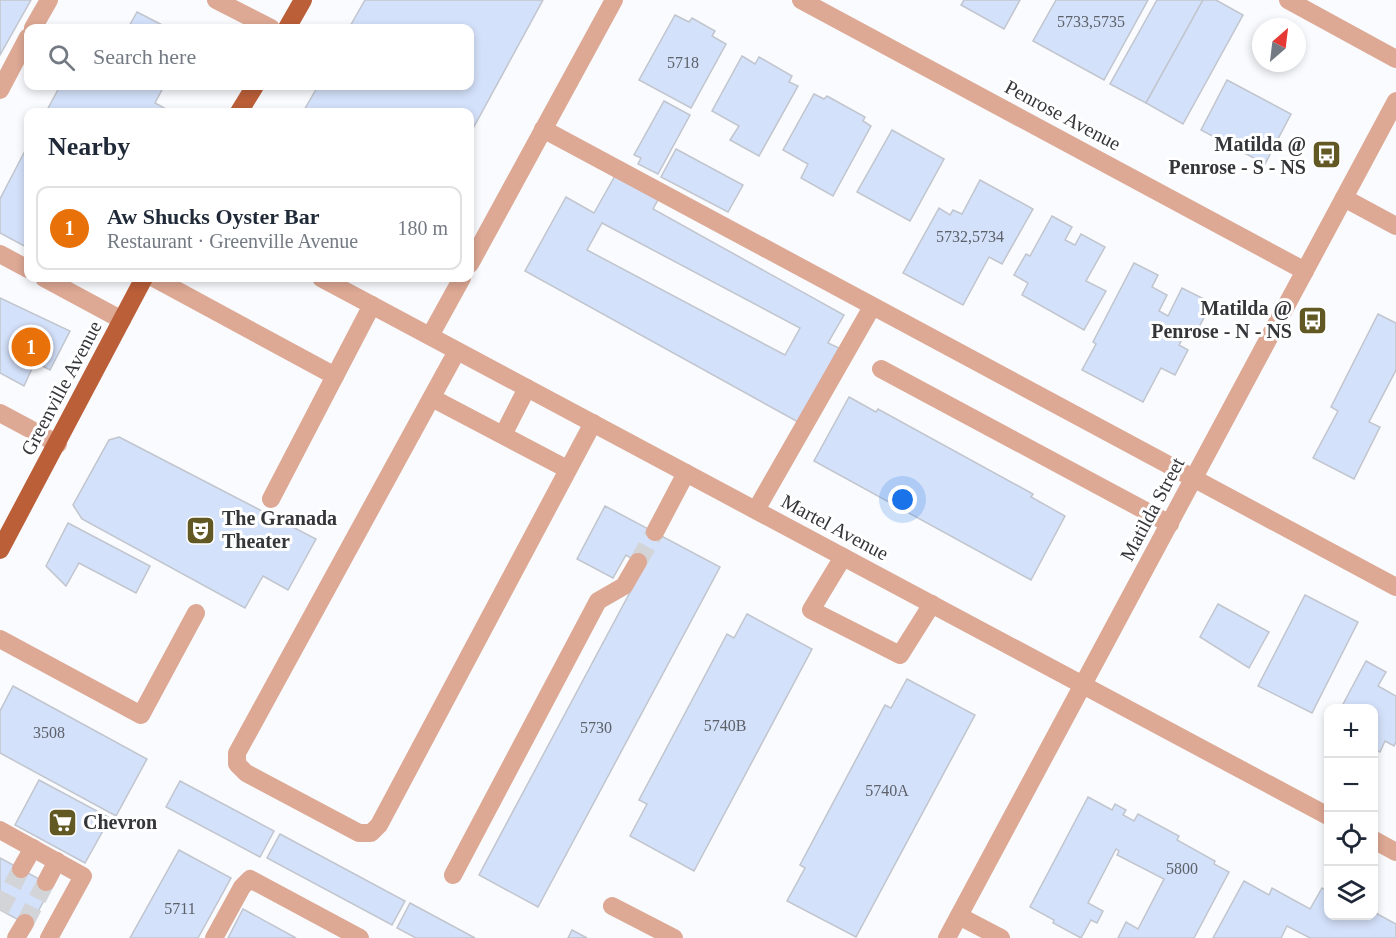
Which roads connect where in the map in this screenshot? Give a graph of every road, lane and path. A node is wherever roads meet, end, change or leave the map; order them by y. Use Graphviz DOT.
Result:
graph roads {
  1 [pos="49,0"];
  2 [pos="216,0"];
  3 [pos="303,0"];
  4 [pos="614,0"];
  5 [pos="801,0"];
  6 [pos="1288,0"];
  7 [pos="35,24"];
  8 [pos="262,24"];
  9 [pos="289,24"];
  10 [pos="24,45"];
  11 [pos="1396,59"];
  12 [pos="0,90"];
  13 [pos="253,90"];
  14 [pos="1396,101"];
  15 [pos="241,108"];
  16 [pos="543,129"];
  17 [pos="1344,198"];
  18 [pos="1396,226"];
  19 [pos="0,254"];
  20 [pos="474,257"];
  21 [pos="24,267"];
  22 [pos="1305,271"];
  23 [pos="51,282"];
  24 [pos="142,282"];
  25 [pos="161,282"];
  26 [pos="329,282"];
  27 [pos="460,282"];
  28 [pos="372,305"];
  29 [pos="872,307"];
  30 [pos="122,320"];
  31 [pos="430,336"];
  32 [pos="457,351"];
  33 [pos="881,369"];
  34 [pos="334,376"];
  35 [pos="527,388"];
  36 [pos="432,398"];
  37 [pos="0,413"];
  38 [pos="592,423"];
  39 [pos="503,435"];
  40 [pos="58,444"];
  41 [pos="567,469"];
  42 [pos="686,473"];
  43 [pos="1195,477"];
  44 [pos="270,499"];
  45 [pos="756,510"];
  46 [pos="1170,524"];
  47 [pos="655,532"];
  48 [pos="0,550"];
  49 [pos="843,557"];
  50 [pos="638,562"];
  51 [pos="1396,587"];
  52 [pos="932,604"];
  53 [pos="196,613"];
  54 [pos="0,639"];
  55 [pos="1083,684"];
  56 [pos="1324,813"];
  57 [pos="0,830"];
  58 [pos="1378,842"];
  59 [pos="33,848"];
  60 [pos="1396,852"];
  61 [pos="57,861"];
  62 [pos="21,869"];
  63 [pos="453,875"];
  64 [pos="46,882"];
  65 [pos="612,906"];
  66 [pos="959,916"];
  67 [pos="49,938"];
  68 [pos="214,938"];
  69 [pos="360,938"];
  70 [pos="674,938"];
  71 [pos="947,938"];
  72 [pos="1001,938"];
  1 -- 7 [label="street"];
  2 -- 8 [label="street"];
  3 -- 9 [label="main road"];
  4 -- 16 [label="street"];
  5 -- 22 [label="street, Penrose Avenue"];
  6 -- 11 [label="street"];
  10 -- 12 [label="street"];
  13 -- 15 [label="main road"];
  14 -- 17 [label="street, Matilda Street"];
  16 -- 20 [label="street"];
  16 -- 29 [label="street"];
  17 -- 18 [label="street"];
  17 -- 22 [label="street, Matilda Street"];
  19 -- 21 [label="street"];
  22 -- 43 [label="street, Matilda Street"];
  23 -- 30 [label="street"];
  24 -- 30 [label="main road, Greenville Avenue"];
  25 -- 34 [label="street"];
  26 -- 28 [label="street, Martel Avenue"];
  27 -- 31 [label="street"];
  28 -- 31 [label="street, Martel Avenue"];
  28 -- 34 [label="street"];
  29 -- 43 [label="street"];
  29 -- 45 [label="street"];
  30 -- 40 [label="main road, Greenville Avenue"];
  31 -- 32 [label="street, Martel Avenue"];
  32 -- 35 [label="street, Martel Avenue"];
  32 -- 36 [label="street"];
  33 -- 46 [label="street"];
  34 -- 44 [label="street"];
  35 -- 38 [label="street, Martel Avenue"];
  35 -- 39 [label="street"];
  36 -- 39 [label="street"];
  36 -- 41 [label="street"];
  37 -- 40 [label="street"];
  38 -- 41 [label="street"];
  38 -- 42 [label="street, Martel Avenue"];
  39 -- 41 [label="street"];
  40 -- 48 [label="main road, Greenville Avenue"];
  42 -- 45 [label="street, Martel Avenue"];
  42 -- 47 [label="street"];
  43 -- 46 [label="street, Matilda Street"];
  43 -- 51 [label="street"];
  45 -- 49 [label="street, Martel Avenue"];
  46 -- 55 [label="street, Matilda Street"];
  49 -- 52 [label="street, Martel Avenue"];
  49 -- 52 [label="street"];
  50 -- 63 [label="street"];
  52 -- 55 [label="street, Martel Avenue"];
  53 -- 54 [label="street"];
  55 -- 56 [label="street, Martel Avenue"];
  55 -- 66 [label="street, Matilda Street"];
  57 -- 59 [label="street"];
  58 -- 60 [label="street"];
  59 -- 61 [label="street"];
  59 -- 62 [label="street"];
  61 -- 64 [label="street"];
  61 -- 67 [label="street"];
  65 -- 70 [label="street"];
  66 -- 71 [label="street, Matilda Street"];
  66 -- 72 [label="street"];
  68 -- 69 [label="street"];
}
